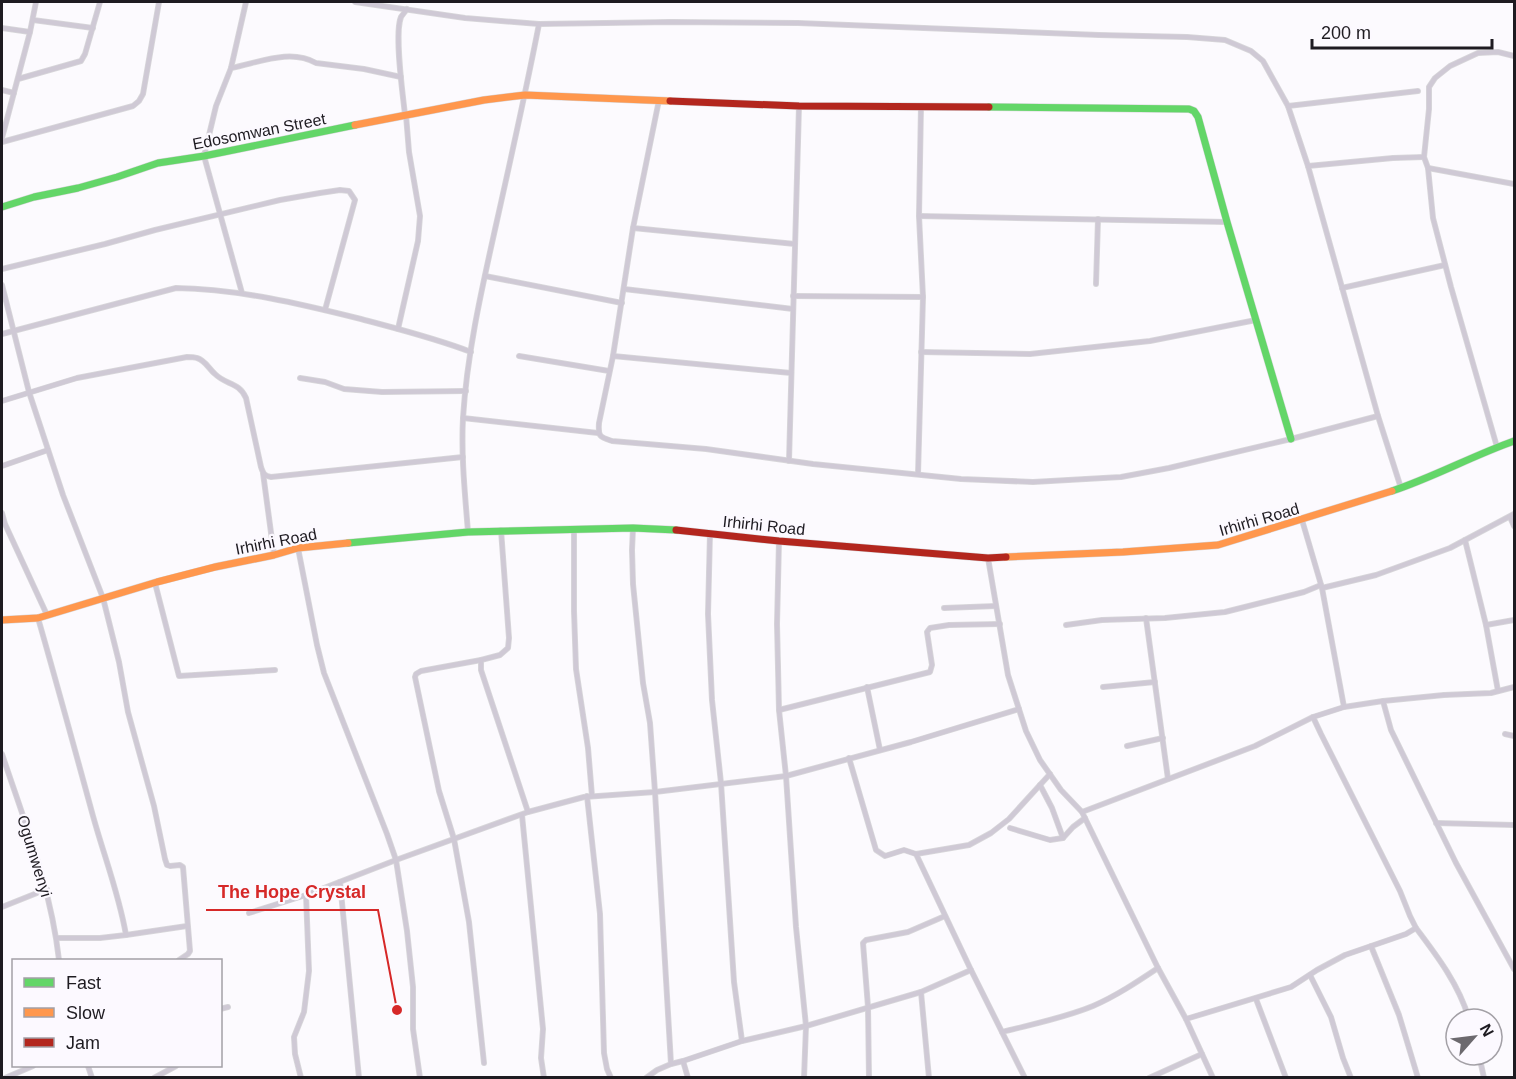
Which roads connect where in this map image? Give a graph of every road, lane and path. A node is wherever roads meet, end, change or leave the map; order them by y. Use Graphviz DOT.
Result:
graph roads {
  1 [pos="36,2"];
  2 [pos="100,2"];
  3 [pos="159,2"];
  4 [pos="246,2"];
  5 [pos="356,2"];
  6 [pos="407,9"];
  7 [pos="33,20"];
  8 [pos="539,24"];
  9 [pos="2,28"];
  10 [pos="93,28"];
  11 [pos="30,32"];
  12 [pos="1515,56"];
  13 [pos="231,68"];
  14 [pos="401,77"];
  15 [pos="18,79"];
  16 [pos="2,90"];
  17 [pos="1418,91"];
  18 [pos="14,93"];
  19 [pos="525,95"];
  20 [pos="659,100"];
  21 [pos="799,106"];
  22 [pos="921,106"];
  23 [pos="1288,106"];
  24 [pos="405,115"];
  25 [pos="2,140"];
  26 [pos="204,156"];
  27 [pos="1424,157"];
  28 [pos="1308,165"];
  29 [pos="1428,168"];
  30 [pos="1515,184"];
  31 [pos="2,207"];
  32 [pos="220,215"];
  33 [pos="919,216"];
  34 [pos="1098,219"];
  35 [pos="1227,222"];
  36 [pos="633,228"];
  37 [pos="795,244"];
  38 [pos="1445,265"];
  39 [pos="2,269"];
  40 [pos="485,276"];
  41 [pos="1096,284"];
  42 [pos="2,285"];
  43 [pos="1342,288"];
  44 [pos="624,289"];
  45 [pos="242,293"];
  46 [pos="793,296"];
  47 [pos="922,297"];
  48 [pos="622,303"];
  49 [pos="793,309"];
  50 [pos="325,310"];
  51 [pos="1256,320"];
  52 [pos="398,329"];
  53 [pos="13,331"];
  54 [pos="2,334"];
  55 [pos="471,352"];
  56 [pos="921,352"];
  57 [pos="519,356"];
  58 [pos="613,356"];
  59 [pos="609,371"];
  60 [pos="791,373"];
  61 [pos="300,378"];
  62 [pos="466,391"];
  63 [pos="29,393"];
  64 [pos="2,401"];
  65 [pos="1378,416"];
  66 [pos="463,418"];
  67 [pos="598,433"];
  68 [pos="1291,439"];
  69 [pos="1515,441"];
  70 [pos="1497,447"];
  71 [pos="48,450"];
  72 [pos="463,457"];
  73 [pos="789,461"];
  74 [pos="2,466"];
  75 [pos="263,473"];
  76 [pos="918,474"];
  77 [pos="1401,488"];
  78 [pos="2,513"];
  79 [pos="1512,515"];
  80 [pos="1302,520"];
  81 [pos="1515,526"];
  82 [pos="633,528"];
  83 [pos="574,529"];
  84 [pos="501,530"];
  85 [pos="468,532"];
  86 [pos="710,533"];
  87 [pos="1465,540"];
  88 [pos="779,541"];
  89 [pos="298,548"];
  90 [pos="274,555"];
  91 [pos="988,558"];
  92 [pos="155,583"];
  93 [pos="1322,586"];
  94 [pos="103,598"];
  95 [pos="996,606"];
  96 [pos="944,608"];
  97 [pos="47,615"];
  98 [pos="38,618"];
  99 [pos="1146,618"];
  100 [pos="1515,620"];
  101 [pos="2,621"];
  102 [pos="1000,624"];
  103 [pos="1066,625"];
  104 [pos="1486,625"];
  105 [pos="481,660"];
  106 [pos="275,670"];
  107 [pos="1155,682"];
  108 [pos="867,687"];
  109 [pos="1103,687"];
  110 [pos="1515,687"];
  111 [pos="1498,691"];
  112 [pos="1383,701"];
  113 [pos="1344,707"];
  114 [pos="1019,709"];
  115 [pos="778,710"];
  116 [pos="1313,717"];
  117 [pos="1505,734"];
  118 [pos="1515,736"];
  119 [pos="1163,738"];
  120 [pos="1127,746"];
  121 [pos="880,750"];
  122 [pos="2,754"];
  123 [pos="849,758"];
  124 [pos="1050,774"];
  125 [pos="786,776"];
  126 [pos="1168,779"];
  127 [pos="721,783"];
  128 [pos="1040,785"];
  129 [pos="656,792"];
  130 [pos="590,796"];
  131 [pos="528,812"];
  132 [pos="522,815"];
  133 [pos="1084,815"];
  134 [pos="1436,822"];
  135 [pos="1515,825"];
  136 [pos="1010,828"];
  137 [pos="1063,838"];
  138 [pos="454,840"];
  139 [pos="916,854"];
  140 [pos="396,860"];
  141 [pos="340,882"];
  142 [pos="46,889"];
  143 [pos="306,895"];
  144 [pos="2,907"];
  145 [pos="249,913"];
  146 [pos="945,916"];
  147 [pos="187,926"];
  148 [pos="1416,928"];
  149 [pos="126,935"];
  150 [pos="57,938"];
  151 [pos="1371,946"];
  152 [pos="59,959"];
  153 [pos="180,959"];
  154 [pos="1158,968"];
  155 [pos="1515,969"];
  156 [pos="971,970"];
  157 [pos="1310,975"];
  158 [pos="921,992"];
  159 [pos="1256,999"];
  160 [pos="228,1007"];
  161 [pos="868,1007"];
  162 [pos="1465,1007"];
  163 [pos="222,1008"];
  164 [pos="1186,1019"];
  165 [pos="806,1026"];
  166 [pos="1002,1032"];
  167 [pos="741,1041"];
  168 [pos="1202,1054"];
  169 [pos="683,1061"];
  170 [pos="484,1063"];
  171 [pos="672,1064"];
  172 [pos="28,1067"];
  173 [pos="172,1067"];
  174 [pos="5,1077"];
  175 [pos="154,1077"];
  176 [pos="301,1077"];
  177 [pos="359,1077"];
  178 [pos="420,1077"];
  179 [pos="544,1077"];
  180 [pos="611,1077"];
  181 [pos="646,1077"];
  182 [pos="688,1077"];
  183 [pos="804,1077"];
  184 [pos="869,1077"];
  185 [pos="929,1077"];
  186 [pos="1025,1077"];
  187 [pos="1149,1077"];
  188 [pos="1213,1077"];
  189 [pos="1286,1077"];
  190 [pos="1352,1077"];
  191 [pos="1418,1077"];
  1 -- 7 [label="street"];
  2 -- 10 [label="street"];
  3 -- 25 [label="street"];
  4 -- 13 [label="street"];
  5 -- 6 [label="street"];
  6 -- 8 [label="street"];
  6 -- 14 [label="street"];
  7 -- 10 [label="street"];
  7 -- 11 [label="street"];
  8 -- 19 [label="street"];
  8 -- 23 [label="street"];
  9 -- 11 [label="street"];
  10 -- 15 [label="street"];
  11 -- 15 [label="street"];
  12 -- 27 [label="street"];
  13 -- 14 [label="street"];
  13 -- 26 [label="street"];
  14 -- 24 [label="street"];
  15 -- 18 [label="street"];
  16 -- 18 [label="street"];
  17 -- 23 [label="street"];
  18 -- 25 [label="street"];
  19 -- 20 [label="street, Edosomwan Street"];
  19 -- 24 [label="street, Edosomwan Street"];
  19 -- 40 [label="street"];
  20 -- 21 [label="street, Edosomwan Street"];
  20 -- 36 [label="street"];
  21 -- 22 [label="street, Edosomwan Street"];
  21 -- 37 [label="street"];
  22 -- 33 [label="street"];
  22 -- 35 [label="street, Edosomwan Street"];
  23 -- 28 [label="street"];
  24 -- 26 [label="street, Edosomwan Street"];
  24 -- 52 [label="street"];
  26 -- 31 [label="street, Edosomwan Street"];
  26 -- 32 [label="street"];
  27 -- 28 [label="street"];
  27 -- 29 [label="street"];
  28 -- 43 [label="street"];
  29 -- 30 [label="street"];
  29 -- 38 [label="street"];
  32 -- 39 [label="street"];
  32 -- 45 [label="street"];
  32 -- 50 [label="street"];
  33 -- 34 [label="street"];
  33 -- 47 [label="street"];
  34 -- 35 [label="street"];
  34 -- 41 [label="street"];
  35 -- 51 [label="street, Edosomwan Street"];
  36 -- 37 [label="street"];
  36 -- 44 [label="street"];
  37 -- 46 [label="street"];
  38 -- 43 [label="street"];
  38 -- 70 [label="street"];
  40 -- 48 [label="street"];
  40 -- 55 [label="street"];
  42 -- 53 [label="street"];
  43 -- 65 [label="street"];
  44 -- 48 [label="street"];
  44 -- 49 [label="street"];
  45 -- 50 [label="street"];
  45 -- 53 [label="street"];
  46 -- 47 [label="street"];
  46 -- 49 [label="street"];
  47 -- 56 [label="street"];
  48 -- 58 [label="street"];
  49 -- 60 [label="street"];
  50 -- 52 [label="street"];
  51 -- 56 [label="street"];
  51 -- 68 [label="street, Edosomwan Street"];
  52 -- 55 [label="street"];
  53 -- 54 [label="street"];
  53 -- 63 [label="street"];
  55 -- 62 [label="street"];
  56 -- 76 [label="street"];
  57 -- 59 [label="street"];
  58 -- 59 [label="street"];
  58 -- 60 [label="street"];
  59 -- 67 [label="street"];
  60 -- 73 [label="street"];
  61 -- 62 [label="street"];
  62 -- 66 [label="street"];
  63 -- 64 [label="street"];
  63 -- 71 [label="street"];
  63 -- 75 [label="street"];
  65 -- 68 [label="street"];
  65 -- 77 [label="street"];
  66 -- 67 [label="street"];
  66 -- 72 [label="street"];
  67 -- 73 [label="street"];
  68 -- 76 [label="street"];
  69 -- 70 [label="street, Irhirhi Road"];
  70 -- 77 [label="street, Irhirhi Road"];
  71 -- 74 [label="street"];
  71 -- 94 [label="street"];
  72 -- 75 [label="street"];
  72 -- 85 [label="street"];
  73 -- 76 [label="street"];
  75 -- 90 [label="street"];
  77 -- 80 [label="street, Irhirhi Road"];
  78 -- 97 [label="street"];
  79 -- 81 [label="street"];
  79 -- 87 [label="street"];
  80 -- 91 [label="street, Irhirhi Road"];
  80 -- 93 [label="street"];
  82 -- 83 [label="street, Irhirhi Road"];
  82 -- 86 [label="street, Irhirhi Road"];
  82 -- 129 [label="street"];
  83 -- 84 [label="street, Irhirhi Road"];
  83 -- 130 [label="street"];
  84 -- 85 [label="street, Irhirhi Road"];
  84 -- 105 [label="street"];
  85 -- 89 [label="street, Irhirhi Road"];
  86 -- 88 [label="street, Irhirhi Road"];
  86 -- 127 [label="street"];
  87 -- 93 [label="street"];
  87 -- 104 [label="street"];
  88 -- 91 [label="street, Irhirhi Road"];
  88 -- 115 [label="street"];
  89 -- 90 [label="street, Irhirhi Road"];
  89 -- 140 [label="street"];
  90 -- 92 [label="street, Irhirhi Road"];
  91 -- 95 [label="street"];
  92 -- 94 [label="street, Irhirhi Road"];
  92 -- 106 [label="street"];
  93 -- 99 [label="street"];
  93 -- 113 [label="street"];
  94 -- 97 [label="street, Irhirhi Road"];
  94 -- 147 [label="street"];
  95 -- 96 [label="street"];
  95 -- 102 [label="street"];
  97 -- 98 [label="street, Irhirhi Road"];
  98 -- 101 [label="street, Irhirhi Road"];
  98 -- 149 [label="street"];
  99 -- 103 [label="street"];
  99 -- 107 [label="street"];
  100 -- 104 [label="street"];
  102 -- 108 [label="street"];
  102 -- 114 [label="street"];
  104 -- 111 [label="street"];
  105 -- 131 [label="street"];
  105 -- 138 [label="street"];
  107 -- 109 [label="street"];
  107 -- 119 [label="street"];
  108 -- 115 [label="street"];
  108 -- 121 [label="street"];
  110 -- 111 [label="street"];
  111 -- 112 [label="street"];
  112 -- 113 [label="street"];
  112 -- 134 [label="street"];
  113 -- 116 [label="street"];
  114 -- 121 [label="street"];
  114 -- 124 [label="street"];
  115 -- 125 [label="street"];
  116 -- 126 [label="street"];
  116 -- 148 [label="street"];
  117 -- 118 [label="street"];
  119 -- 120 [label="street"];
  119 -- 126 [label="street"];
  121 -- 123 [label="street"];
  122 -- 142 [label="street, Ogumwenyi"];
  123 -- 125 [label="street"];
  123 -- 139 [label="street"];
  124 -- 128 [label="street"];
  124 -- 133 [label="street"];
  125 -- 127 [label="street"];
  125 -- 165 [label="street"];
  126 -- 133 [label="street"];
  127 -- 129 [label="street"];
  127 -- 167 [label="street"];
  128 -- 137 [label="street"];
  128 -- 139 [label="street"];
  129 -- 130 [label="street"];
  129 -- 171 [label="street"];
  130 -- 131 [label="street"];
  130 -- 180 [label="street"];
  131 -- 132 [label="street"];
  132 -- 138 [label="street"];
  132 -- 179 [label="street"];
  133 -- 137 [label="street"];
  133 -- 154 [label="street"];
  134 -- 135 [label="street"];
  134 -- 155 [label="street"];
  136 -- 137 [label="street"];
  138 -- 140 [label="street"];
  138 -- 170 [label="street"];
  139 -- 146 [label="street"];
  140 -- 141 [label="street"];
  140 -- 178 [label="street"];
  141 -- 143 [label="street"];
  141 -- 177 [label="street"];
  142 -- 144 [label="street"];
  142 -- 150 [label="street, Ogumwenyi"];
  143 -- 145 [label="street"];
  143 -- 176 [label="street"];
  146 -- 156 [label="street"];
  146 -- 161 [label="street"];
  147 -- 149 [label="street"];
  147 -- 153 [label="street"];
  148 -- 151 [label="street"];
  148 -- 162 [label="street"];
  149 -- 150 [label="street"];
  150 -- 152 [label="street, Ogumwenyi"];
  151 -- 157 [label="street"];
  151 -- 191 [label="street"];
  154 -- 164 [label="street"];
  154 -- 166 [label="street"];
  156 -- 158 [label="street"];
  156 -- 166 [label="street"];
  157 -- 159 [label="street"];
  157 -- 190 [label="street"];
  158 -- 161 [label="street"];
  158 -- 185 [label="street"];
  159 -- 164 [label="street"];
  159 -- 189 [label="street"];
  160 -- 163 [label="street"];
  161 -- 165 [label="street"];
  161 -- 184 [label="street"];
  164 -- 168 [label="street"];
  165 -- 167 [label="street"];
  165 -- 183 [label="street"];
  166 -- 186 [label="street"];
  167 -- 169 [label="street"];
  168 -- 187 [label="street"];
  168 -- 188 [label="street"];
  169 -- 171 [label="street"];
  169 -- 182 [label="street"];
  171 -- 181 [label="street"];
  172 -- 174 [label="street"];
  173 -- 175 [label="street"];
}
